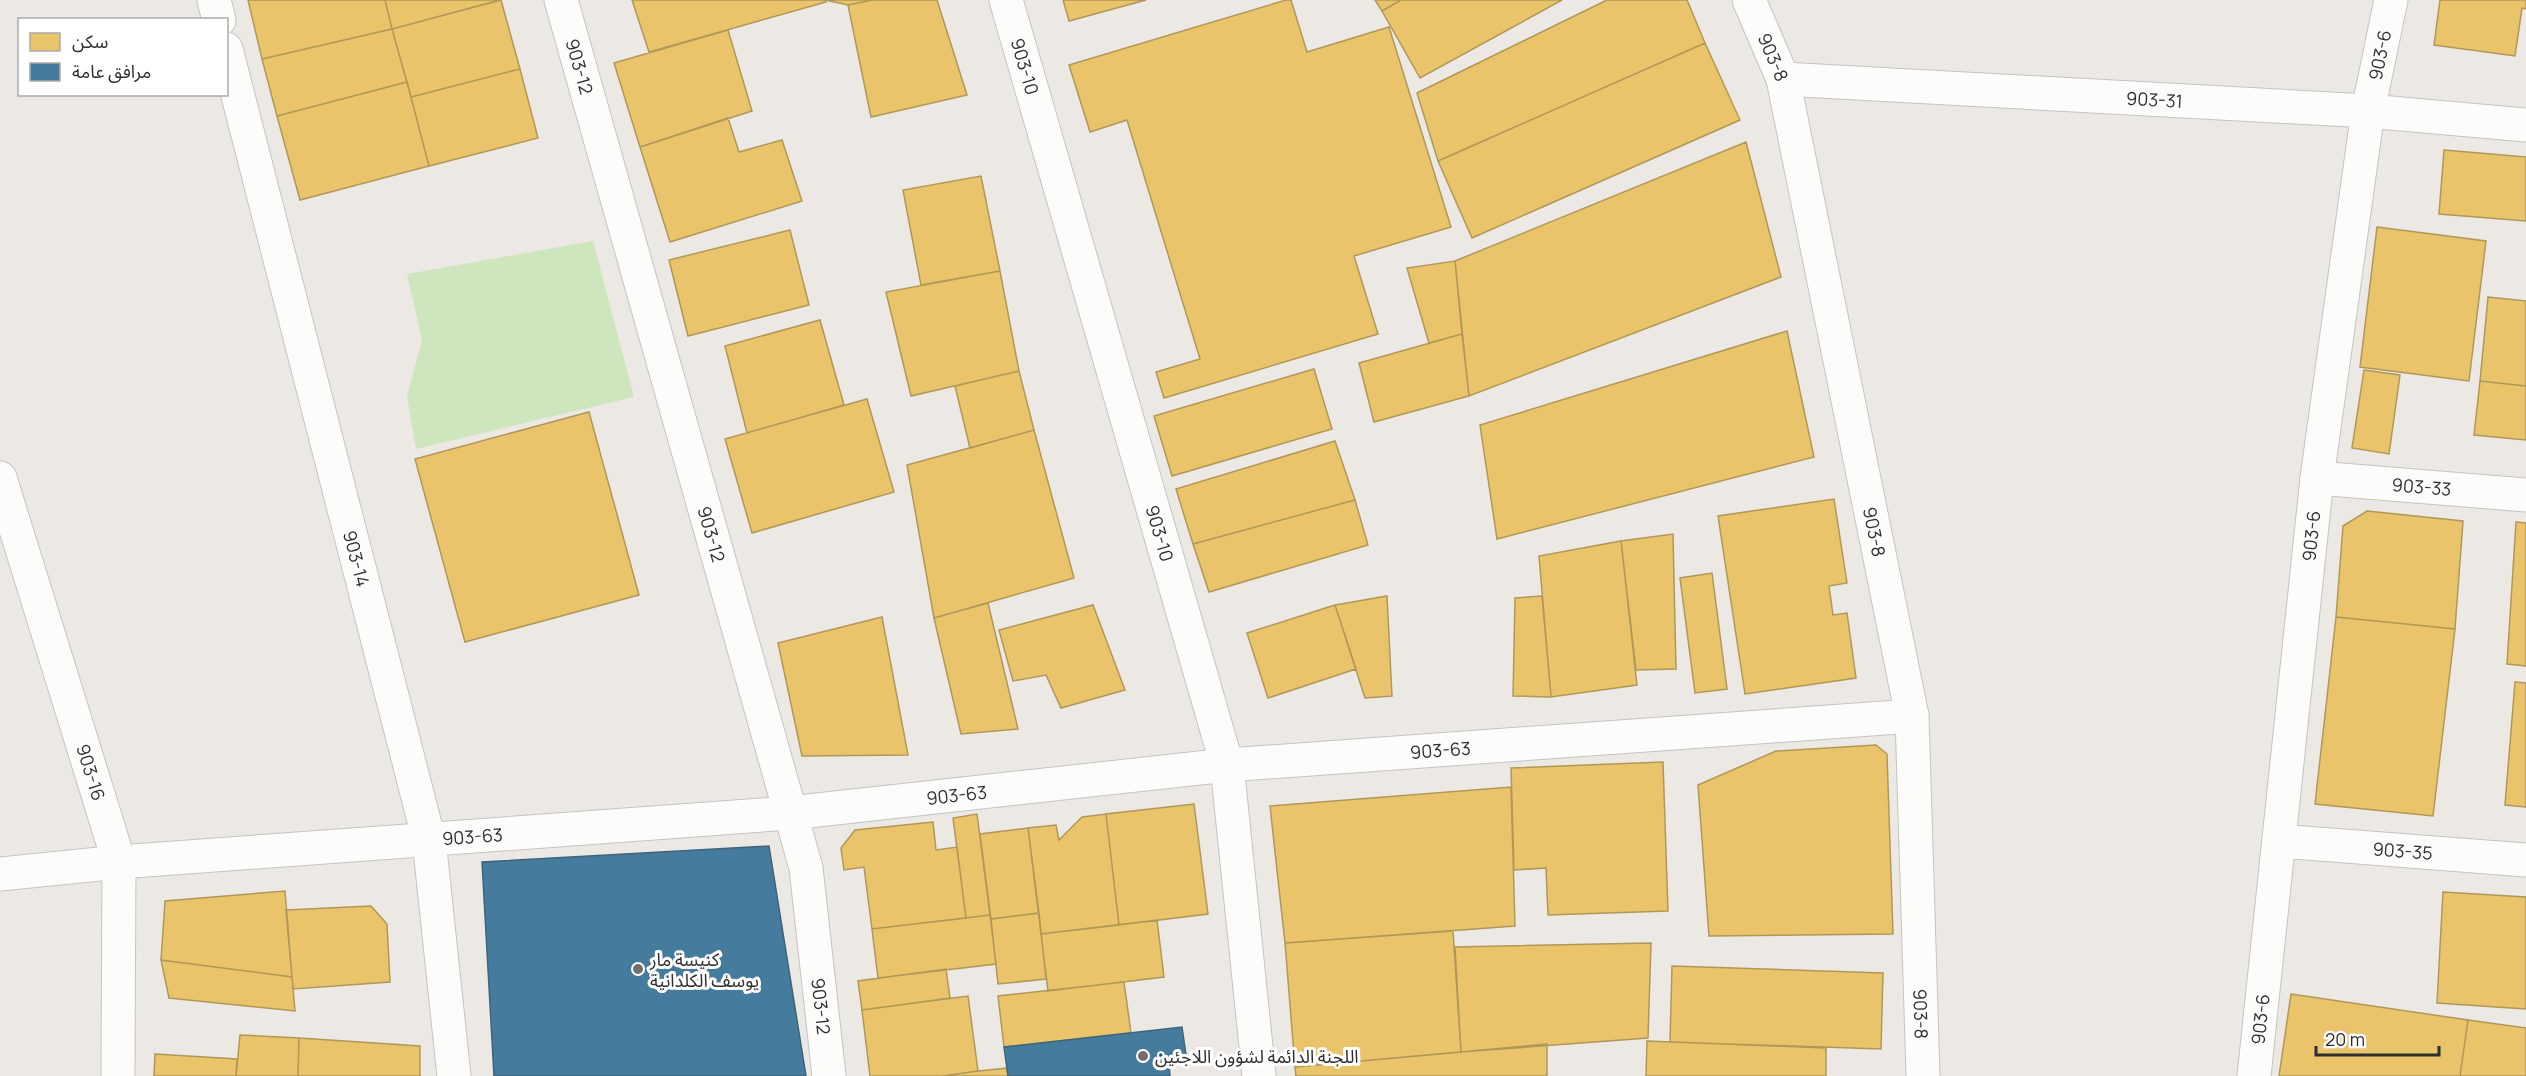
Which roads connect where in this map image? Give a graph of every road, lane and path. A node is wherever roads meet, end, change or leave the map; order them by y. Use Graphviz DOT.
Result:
graph roads {
  1 [pos="214,0"];
  2 [pos="561,0"];
  3 [pos="1006,0"];
  4 [pos="1749,0"];
  5 [pos="2391,0"];
  6 [pos="218,18"];
  7 [pos="228,57"];
  8 [pos="1783,79"];
  9 [pos="2368,111"];
  10 [pos="2526,125"];
  11 [pos="0,478"];
  12 [pos="2317,478"];
  13 [pos="2526,495"];
  14 [pos="1912,716"];
  15 [pos="1227,765"];
  16 [pos="790,813"];
  17 [pos="429,840"];
  18 [pos="2279,841"];
  19 [pos="2526,860"];
  20 [pos="119,862"];
  21 [pos="0,874"];
  22 [pos="118,1076"];
  23 [pos="454,1076"];
  24 [pos="829,1076"];
  25 [pos="1259,1076"];
  26 [pos="1923,1076"];
  27 [pos="2254,1076"];
  1 -- 6 [label="street"];
  2 -- 16 [label="street, 903-12"];
  3 -- 15 [label="street, 903-10"];
  4 -- 8 [label="street, 903-8"];
  5 -- 9 [label="street, 903-6"];
  7 -- 17 [label="street, 903-14"];
  8 -- 9 [label="street, 903-31"];
  8 -- 14 [label="street, 903-8"];
  9 -- 10 [label="street, 903-31"];
  9 -- 12 [label="street, 903-6"];
  11 -- 20 [label="street, 903-16"];
  12 -- 13 [label="street, 903-33"];
  12 -- 18 [label="street, 903-6"];
  14 -- 15 [label="street, 903-63"];
  14 -- 26 [label="street, 903-8"];
  15 -- 16 [label="street, 903-63"];
  15 -- 25 [label="street, 903-10"];
  16 -- 17 [label="street, 903-63"];
  16 -- 24 [label="street, 903-12"];
  17 -- 20 [label="street, 903-63"];
  17 -- 23 [label="street, 903-14"];
  18 -- 19 [label="street, 903-35"];
  18 -- 27 [label="street, 903-6"];
  20 -- 21 [label="street, 903-63"];
  20 -- 22 [label="street, 903-16"];
}
